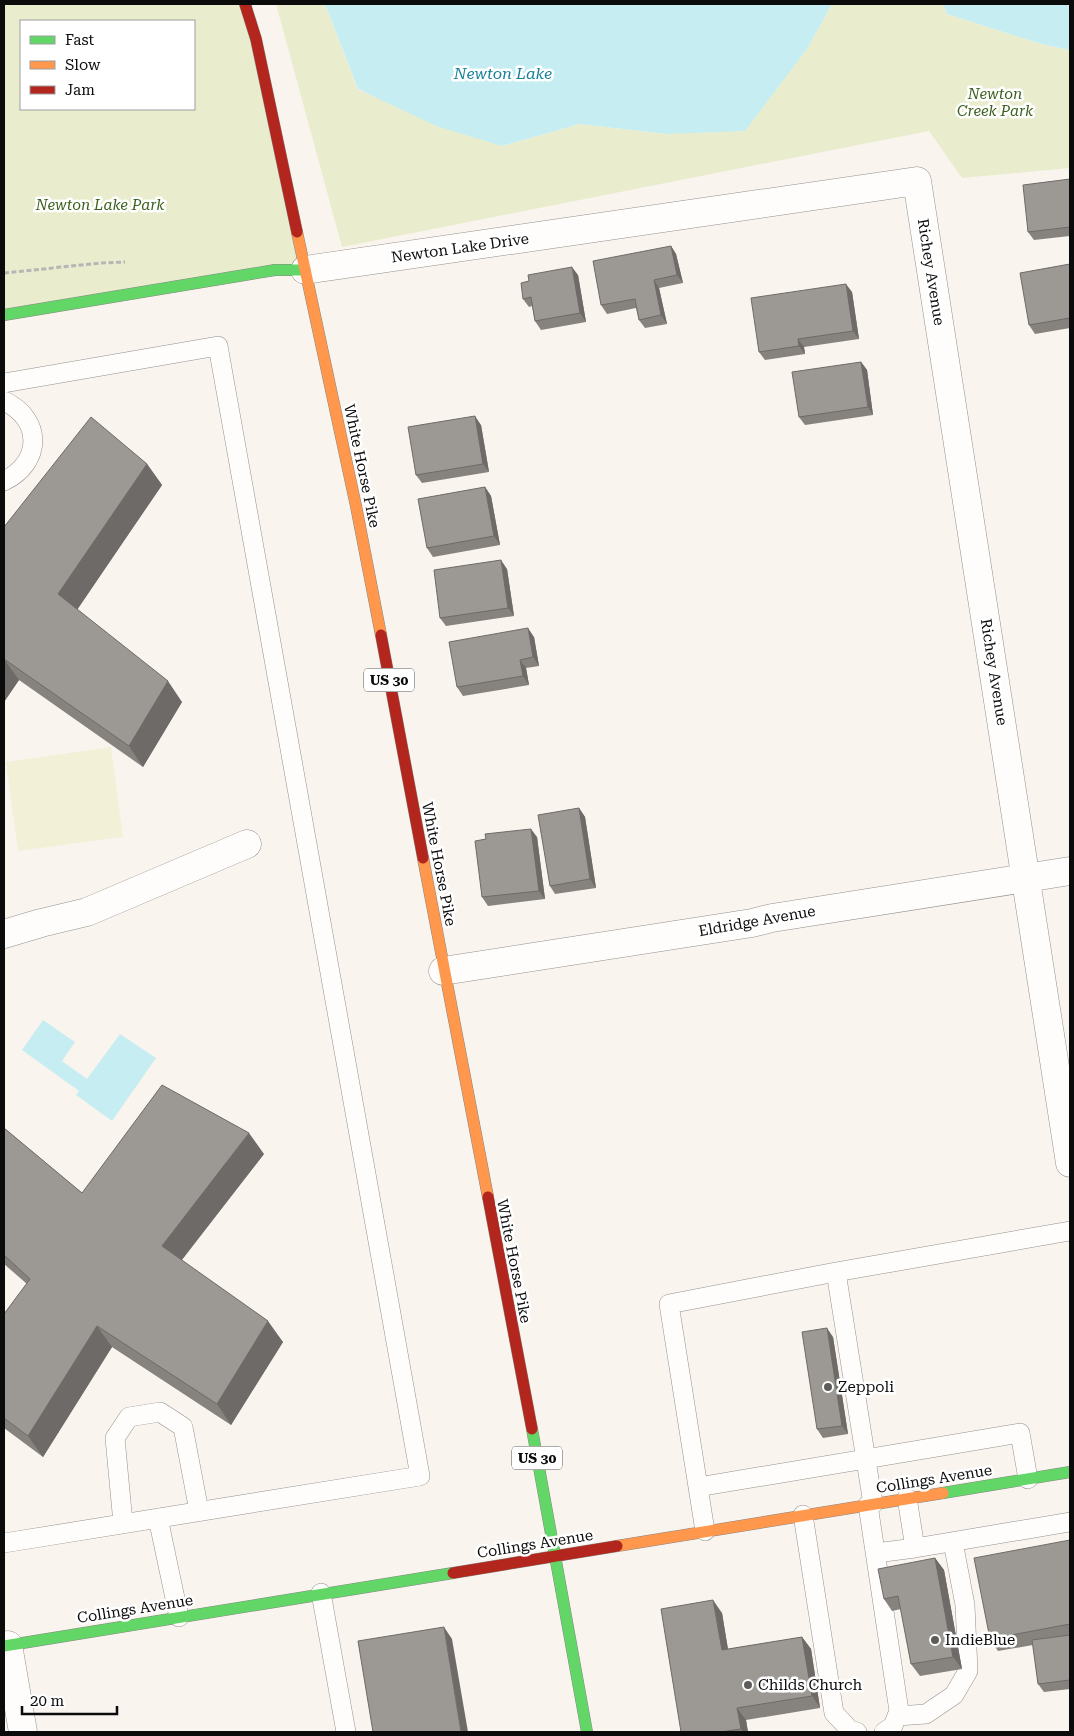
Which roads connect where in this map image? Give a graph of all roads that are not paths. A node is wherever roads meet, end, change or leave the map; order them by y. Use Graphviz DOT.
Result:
graph roads {
  1 [pos="245,4"];
  2 [pos="917,181"];
  3 [pos="305,270"];
  4 [pos="4,315"];
  5 [pos="4,383"];
  6 [pos="4,401"];
  7 [pos="4,481"];
  8 [pos="247,844"];
  9 [pos="1070,871"];
  10 [pos="1026,878"];
  11 [pos="4,934"];
  12 [pos="443,971"];
  13 [pos="1070,1164"];
  14 [pos="1070,1230"];
  15 [pos="836,1272"];
  16 [pos="866,1459"];
  17 [pos="1070,1472"];
  18 [pos="1028,1478"];
  19 [pos="698,1487"];
  20 [pos="907,1498"];
  21 [pos="871,1504"];
  22 [pos="198,1510"];
  23 [pos="802,1516"];
  24 [pos="158,1518"];
  25 [pos="1070,1522"];
  26 [pos="123,1524"];
  27 [pos="705,1531"];
  28 [pos="953,1542"];
  29 [pos="4,1543"];
  30 [pos="915,1548"];
  31 [pos="876,1553"];
  32 [pos="556,1556"];
  33 [pos="321,1594"];
  34 [pos="179,1617"];
  35 [pos="6,1646"];
  36 [pos="897,1716"];
  37 [pos="23,1732"];
  38 [pos="346,1732"];
  39 [pos="587,1732"];
  40 [pos="857,1732"];
  41 [pos="884,1732"];
  1 -- 3 [label="main road, White Horse Pike / US 30"];
  2 -- 3 [label="street, Newton Lake Drive"];
  2 -- 10 [label="street, Richey Avenue"];
  3 -- 4 [label="main road, Newton Lake Drive"];
  3 -- 12 [label="main road, White Horse Pike / US 30"];
  5 -- 22 [label="lane"];
  6 -- 7 [label="lane"];
  8 -- 11 [label="street"];
  9 -- 10 [label="street, Eldridge Avenue"];
  10 -- 12 [label="street, Eldridge Avenue"];
  10 -- 13 [label="street, Richey Avenue"];
  12 -- 32 [label="main road, White Horse Pike / US 30"];
  14 -- 15 [label="lane"];
  15 -- 16 [label="lane"];
  15 -- 19 [label="lane"];
  16 -- 18 [label="lane"];
  16 -- 19 [label="lane"];
  16 -- 21 [label="lane"];
  17 -- 18 [label="main road, Collings Avenue"];
  18 -- 20 [label="main road, Collings Avenue"];
  19 -- 27 [label="lane"];
  20 -- 21 [label="main road, Collings Avenue"];
  20 -- 30 [label="lane"];
  21 -- 23 [label="main road, Collings Avenue"];
  21 -- 31 [label="lane"];
  22 -- 24 [label="lane"];
  22 -- 26 [label="lane"];
  23 -- 27 [label="main road, Collings Avenue"];
  23 -- 40 [label="lane"];
  24 -- 26 [label="lane"];
  24 -- 34 [label="lane"];
  25 -- 28 [label="lane"];
  26 -- 29 [label="lane"];
  27 -- 32 [label="main road, Collings Avenue"];
  28 -- 30 [label="lane"];
  28 -- 36 [label="lane"];
  30 -- 31 [label="lane"];
  31 -- 36 [label="lane"];
  32 -- 33 [label="main road, Collings Avenue"];
  32 -- 39 [label="main road, White Horse Pike / US 30"];
  33 -- 34 [label="main road, Collings Avenue"];
  33 -- 38 [label="lane"];
  34 -- 35 [label="main road, Collings Avenue"];
  35 -- 37 [label="street"];
  36 -- 41 [label="lane"];
}
